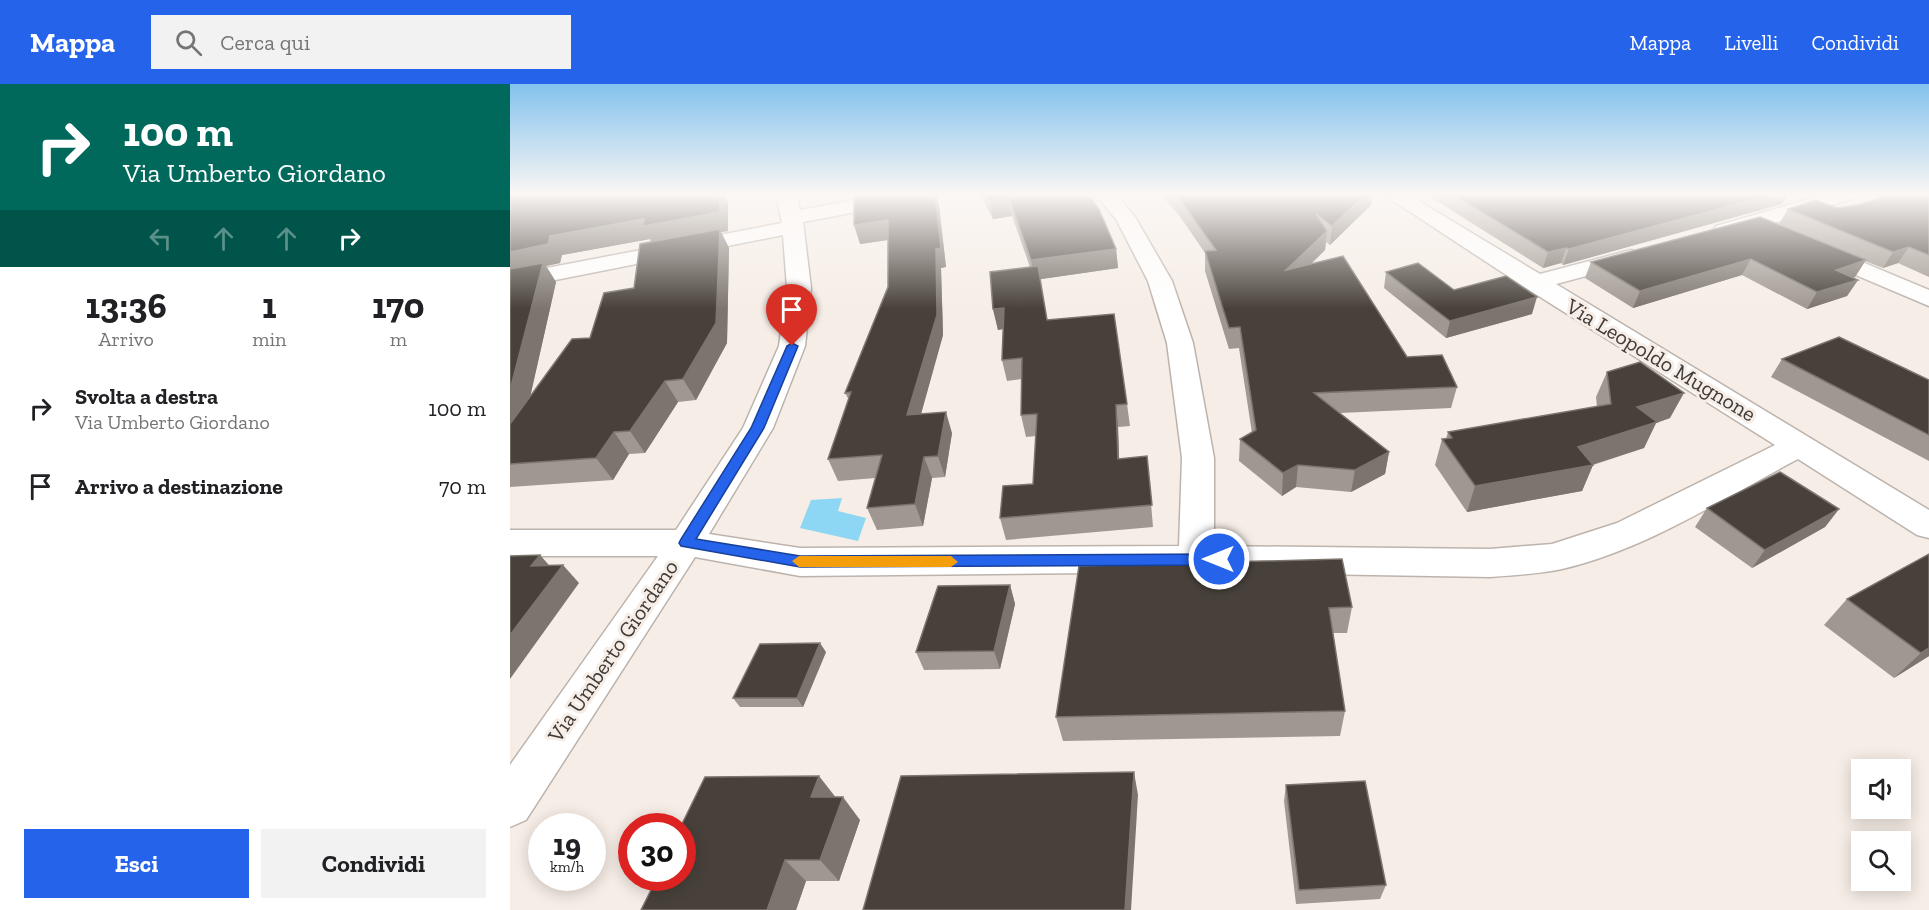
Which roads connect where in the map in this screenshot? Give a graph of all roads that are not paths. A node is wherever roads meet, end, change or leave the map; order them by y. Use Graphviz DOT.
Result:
graph roads {
  1 [pos="711,233"];
  2 [pos="792,233"];
  3 [pos="1134,233"];
  4 [pos="1454,233"];
  5 [pos="1720,233"];
  6 [pos="1775,233"];
  7 [pos="1708,236"];
  8 [pos="1650,252"];
  9 [pos="510,282"];
  10 [pos="1534,283"];
  11 [pos="1929,299"];
  12 [pos="1800,445"];
  13 [pos="1929,526"];
  14 [pos="510,543"];
  15 [pos="686,543"];
  16 [pos="1197,559"];
  17 [pos="510,804"];
  1 -- 9 [label="street"];
  2 -- 15 [label="street, Via Umberto Giordano"];
  3 -- 16 [label="street"];
  4 -- 10 [label="street, Via Leopoldo Mugnone"];
  5 -- 7 [label="street"];
  6 -- 11 [label="street"];
  8 -- 10 [label="street"];
  10 -- 12 [label="street, Via Leopoldo Mugnone"];
  12 -- 13 [label="street, Via Leopoldo Mugnone"];
  12 -- 16 [label="street"];
  14 -- 15 [label="street"];
  15 -- 16 [label="street"];
  15 -- 17 [label="street, Via Umberto Giordano"];
}
